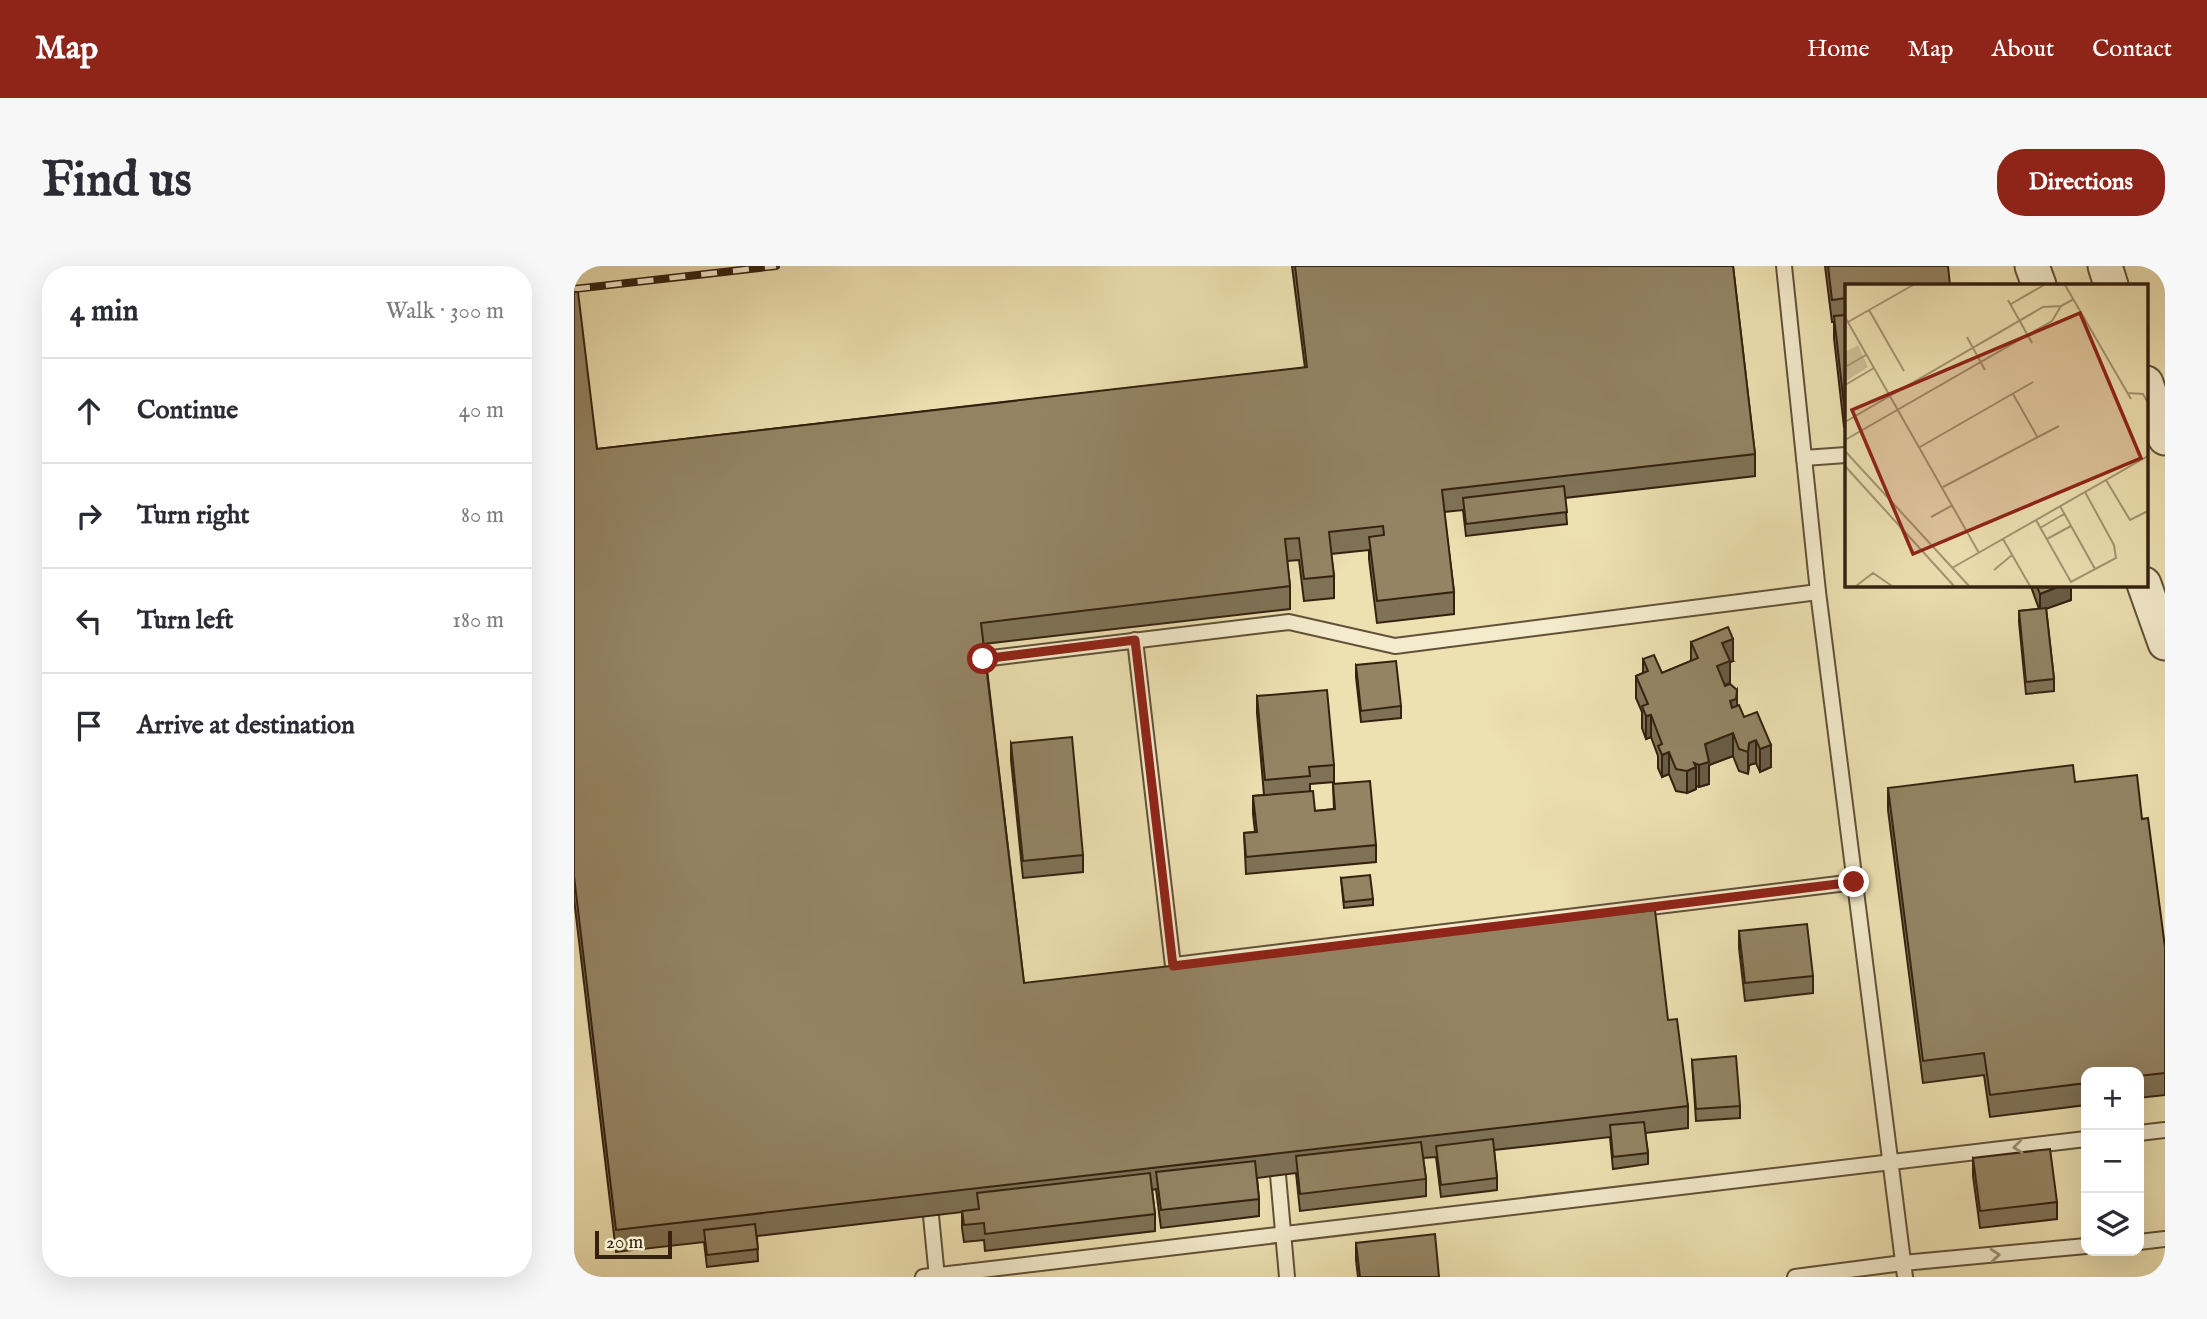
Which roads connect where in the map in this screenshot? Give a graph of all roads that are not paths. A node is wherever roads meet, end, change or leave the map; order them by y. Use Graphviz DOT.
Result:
graph roads {
  1 [pos="1784,266"];
  2 [pos="2032,266"];
  3 [pos="2105,266"];
  4 [pos="2039,284"];
  5 [pos="2111,284"];
  6 [pos="2148,389"];
  7 [pos="2165,438"];
  8 [pos="1845,455"];
  9 [pos="1804,458"];
  10 [pos="2145,586"];
  11 [pos="1818,592"];
  12 [pos="1135,640"];
  13 [pos="2165,643"];
  14 [pos="983,659"];
  15 [pos="1854,882"];
  16 [pos="2165,1130"];
  17 [pos="2144,1132"];
  18 [pos="2081,1140"];
  19 [pos="1890,1162"];
  20 [pos="1278,1175"];
  21 [pos="931,1216"];
  22 [pos="1283,1233"];
  23 [pos="2165,1239"];
  24 [pos="2144,1241"];
  25 [pos="2081,1248"];
  26 [pos="1904,1270"];
  27 [pos="932,1276"];
  28 [pos="1287,1277"];
  29 [pos="1795,1277"];
  1 -- 9 [label="lane"];
  2 -- 4 [label="street"];
  3 -- 5 [label="street"];
  6 -- 7 [label="street"];
  8 -- 9 [label="lane"];
  9 -- 11 [label="lane"];
  10 -- 13 [label="street"];
  11 -- 12 [label="lane"];
  11 -- 15 [label="lane"];
  12 -- 14 [label="lane"];
  12 -- 15 [label="lane"];
  15 -- 19 [label="lane"];
  16 -- 17 [label="lane"];
  18 -- 19 [label="lane, one-way"];
  19 -- 22 [label="lane"];
  19 -- 26 [label="lane"];
  20 -- 22 [label="lane"];
  21 -- 27 [label="lane"];
  22 -- 27 [label="lane"];
  22 -- 28 [label="lane"];
  23 -- 24 [label="lane"];
  26 -- 25 [label="lane, one-way"];
  26 -- 29 [label="lane"];
}
